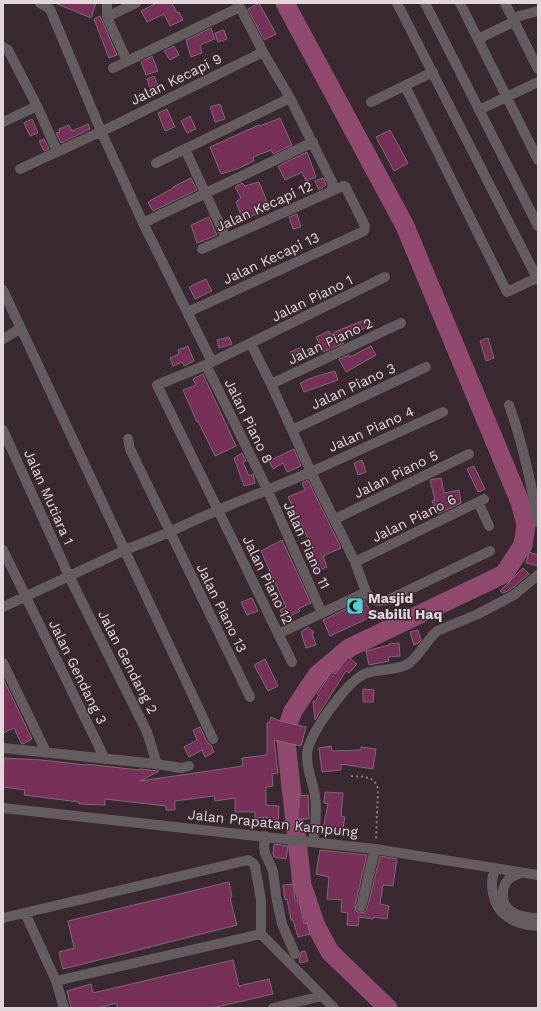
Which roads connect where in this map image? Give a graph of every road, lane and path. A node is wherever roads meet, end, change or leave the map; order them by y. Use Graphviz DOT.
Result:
graph roads {
  1 [pos="40,3"];
  2 [pos="107,3"];
  3 [pos="136,3"];
  4 [pos="397,3"];
  5 [pos="424,3"];
  6 [pos="460,3"];
  7 [pos="505,3"];
  8 [pos="239,5"];
  9 [pos="51,6"];
  10 [pos="538,11"];
  11 [pos="107,17"];
  12 [pos="511,21"];
  13 [pos="478,39"];
  14 [pos="3,47"];
  15 [pos="263,52"];
  16 [pos="127,62"];
  17 [pos="113,68"];
  18 [pos="538,69"];
  19 [pos="433,72"];
  20 [pos="538,82"];
  21 [pos="405,86"];
  22 [pos="507,97"];
  23 [pos="290,98"];
  24 [pos="372,102"];
  25 [pos="37,106"];
  26 [pos="479,110"];
  27 [pos="3,122"];
  28 [pos="101,131"];
  29 [pos="313,142"];
  30 [pos="185,149"];
  31 [pos="57,151"];
  32 [pos="538,160"];
  33 [pos="156,163"];
  34 [pos="20,169"];
  35 [pos="330,192"];
  36 [pos="205,193"];
  37 [pos="142,223"];
  38 [pos="538,226"];
  39 [pos="226,238"];
  40 [pos="202,249"];
  41 [pos="384,277"];
  42 [pos="538,279"];
  43 [pos="3,290"];
  44 [pos="188,312"];
  45 [pos="401,323"];
  46 [pos="21,328"];
  47 [pos="3,339"];
  48 [pos="251,344"];
  49 [pos="209,363"];
  50 [pos="426,367"];
  51 [pos="271,384"];
  52 [pos="509,405"];
  53 [pos="443,412"];
  54 [pos="3,430"];
  55 [pos="292,430"];
  56 [pos="128,439"];
  57 [pos="469,454"];
  58 [pos="310,472"];
  59 [pos="267,489"];
  60 [pos="218,510"];
  61 [pos="335,519"];
  62 [pos="538,522"];
  63 [pos="488,526"];
  64 [pos="170,531"];
  65 [pos="3,550"];
  66 [pos="125,550"];
  67 [pos="490,551"];
  68 [pos="355,562"];
  69 [pos="538,575"];
  70 [pos="69,576"];
  71 [pos="366,592"];
  72 [pos="25,597"];
  73 [pos="3,607"];
  74 [pos="322,612"];
  75 [pos="278,634"];
  76 [pos="292,662"];
  77 [pos="3,663"];
  78 [pos="250,697"];
  79 [pos="213,739"];
  80 [pos="3,748"];
  81 [pos="46,752"];
  82 [pos="105,759"];
  83 [pos="157,764"];
  84 [pos="189,766"];
  85 [pos="351,776"];
  86 [pos="3,808"];
  87 [pos="265,836"];
  88 [pos="312,841"];
  89 [pos="375,849"];
  90 [pos="496,869"];
  91 [pos="520,872"];
  92 [pos="538,875"];
  93 [pos="361,907"];
  94 [pos="25,913"];
  95 [pos="3,918"];
  96 [pos="538,918"];
  97 [pos="538,926"];
  98 [pos="261,934"];
  99 [pos="295,954"];
  100 [pos="56,981"];
  101 [pos="322,996"];
  102 [pos="64,1008"];
  103 [pos="273,1008"];
  104 [pos="334,1008"];
  1 -- 9 [label="street"];
  2 -- 11 [label="street"];
  3 -- 11 [label="street"];
  4 -- 19 [label="street"];
  5 -- 26 [label="street"];
  6 -- 13 [label="street"];
  7 -- 12 [label="street"];
  8 -- 15 [label="street, Jalan Kecapi 12"];
  8 -- 16 [label="street"];
  9 -- 28 [label="street, Jalan Piano 8"];
  10 -- 12 [label="street"];
  11 -- 16 [label="street"];
  12 -- 13 [label="street"];
  12 -- 18 [label="street"];
  13 -- 22 [label="street"];
  14 -- 25 [label="street"];
  15 -- 23 [label="street, Jalan Kecapi 12"];
  15 -- 28 [label="street, Jalan Kecapi 9"];
  16 -- 17 [label="street"];
  19 -- 21 [label="street"];
  19 -- 42 [label="street"];
  20 -- 22 [label="street"];
  21 -- 24 [label="street"];
  21 -- 42 [label="street"];
  22 -- 26 [label="street"];
  22 -- 32 [label="street"];
  23 -- 29 [label="street, Jalan Kecapi 12"];
  23 -- 30 [label="street"];
  25 -- 27 [label="street"];
  25 -- 31 [label="street"];
  26 -- 38 [label="street"];
  28 -- 31 [label="street, Jalan Kecapi 9"];
  28 -- 37 [label="street, Jalan Piano 8"];
  29 -- 35 [label="street, Jalan Kecapi 12"];
  29 -- 36 [label="street"];
  30 -- 33 [label="street"];
  30 -- 36 [label="street"];
  31 -- 34 [label="street, Jalan Kecapi 9"];
  35 -- 39 [label="street, Jalan Kecapi 12"];
  35 -- 44 [label="street, Jalan Kecapi 13"];
  36 -- 37 [label="street"];
  36 -- 39 [label="street"];
  37 -- 44 [label="street, Jalan Piano 8"];
  39 -- 40 [label="street, Jalan Kecapi 12"];
  41 -- 48 [label="street, Jalan Piano 1"];
  43 -- 46 [label="street"];
  44 -- 49 [label="street, Jalan Piano 8"];
  45 -- 51 [label="street, Jalan Piano 2"];
  46 -- 47 [label="street"];
  46 -- 66 [label="street"];
  48 -- 49 [label="street, Jalan Piano 1"];
  48 -- 51 [label="street"];
  49 -- 59 [label="street, Jalan Piano 8"];
  49 -- 60 [label="street, Jalan Piano 12"];
  50 -- 55 [label="street, Jalan Piano 3"];
  51 -- 55 [label="street"];
  52 -- 62 [label="street"];
  53 -- 58 [label="street, Jalan Piano 4"];
  54 -- 70 [label="street, Jalan Mutiara 1"];
  55 -- 58 [label="street"];
  56 -- 64 [label="street, Jalan Piano 13"];
  57 -- 61 [label="street, Jalan Piano 5"];
  58 -- 59 [label="street, Jalan Piano 4"];
  58 -- 61 [label="street"];
  59 -- 60 [label="street, Jalan Piano 4"];
  59 -- 74 [label="street, Jalan Piano 11"];
  60 -- 64 [label="street, Jalan Piano 4"];
  60 -- 75 [label="street, Jalan Piano 12"];
  61 -- 68 [label="street"];
  63 -- 68 [label="street, Jalan Piano 6"];
  64 -- 66 [label="street, Jalan Piano 4"];
  64 -- 78 [label="street, Jalan Piano 13"];
  65 -- 72 [label="street, Jalan Gendang 3"];
  66 -- 70 [label="street, Jalan Piano 4"];
  66 -- 79 [label="street"];
  67 -- 71 [label="street"];
  68 -- 71 [label="street"];
  69 -- 88 [label="street"];
  70 -- 72 [label="street, Jalan Piano 4"];
  70 -- 83 [label="street, Jalan Gendang 2"];
  71 -- 74 [label="street"];
  72 -- 73 [label="street, Jalan Piano 4"];
  72 -- 82 [label="street, Jalan Gendang 3"];
  74 -- 75 [label="street"];
  75 -- 76 [label="street, Jalan Piano 12"];
  77 -- 81 [label="street"];
  80 -- 81 [label="street"];
  81 -- 82 [label="street"];
  82 -- 83 [label="street"];
  83 -- 84 [label="street"];
  85 -- 89 [label="path"];
  86 -- 87 [label="street, Jalan Prapatan Kampung"];
  87 -- 88 [label="street, Jalan Prapatan Kampung"];
  87 -- 99 [label="street"];
  88 -- 89 [label="street, Jalan Prapatan Kampung"];
  89 -- 90 [label="street, Jalan Prapatan Kampung"];
  89 -- 93 [label="street"];
  90 -- 91 [label="street, Jalan Prapatan Kampung"];
  90 -- 97 [label="street"];
  91 -- 92 [label="street, Jalan Prapatan Kampung"];
  91 -- 96 [label="street"];
  94 -- 95 [label="street"];
  94 -- 98 [label="street"];
  94 -- 100 [label="street"];
  98 -- 100 [label="street"];
  98 -- 101 [label="street"];
  100 -- 102 [label="street"];
  101 -- 103 [label="street"];
  101 -- 104 [label="street"];
}
